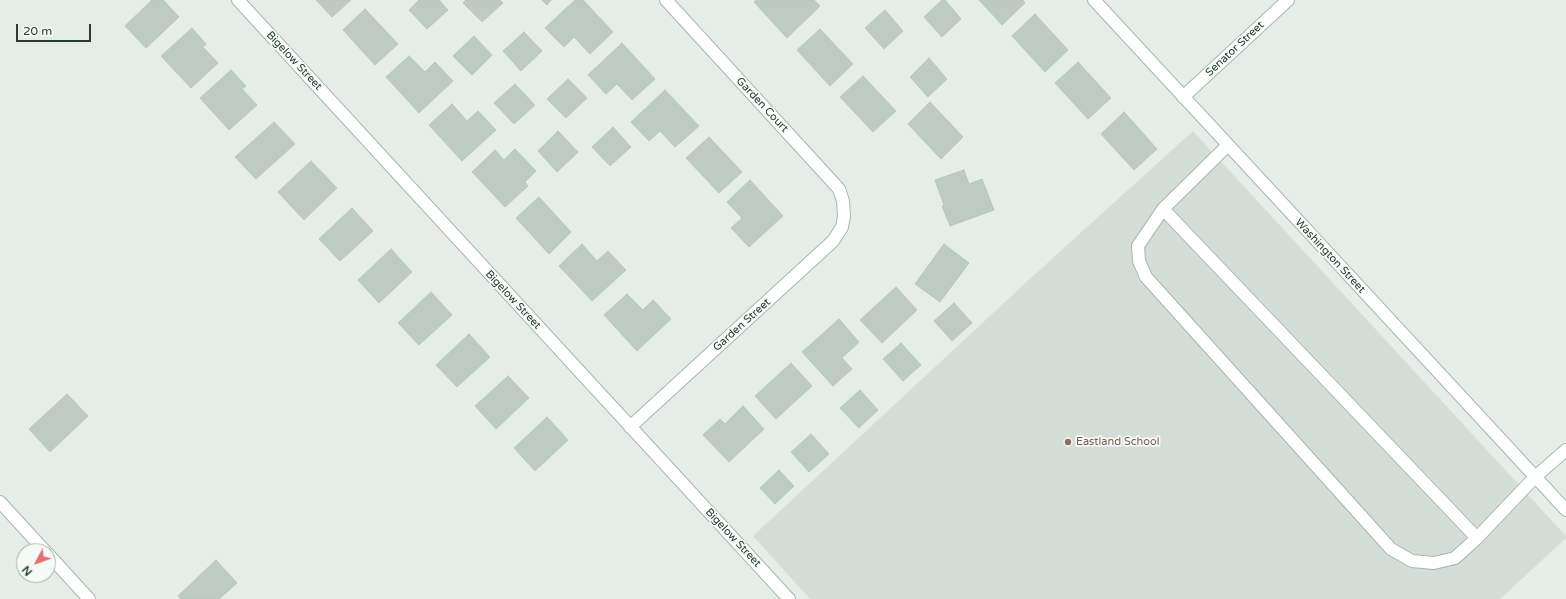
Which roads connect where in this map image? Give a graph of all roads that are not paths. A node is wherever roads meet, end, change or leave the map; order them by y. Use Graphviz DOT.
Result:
graph roads {
  1 [pos="238,0"];
  2 [pos="666,0"];
  3 [pos="1094,0"];
  4 [pos="1288,0"];
  5 [pos="1183,97"];
  6 [pos="1227,146"];
  7 [pos="1163,209"];
  8 [pos="844,216"];
  9 [pos="630,427"];
  10 [pos="1566,450"];
  11 [pos="1536,477"];
  12 [pos="0,502"];
  13 [pos="1566,510"];
  14 [pos="1477,538"];
  15 [pos="38,543"];
  16 [pos="56,563"];
  17 [pos="89,599"];
  18 [pos="789,599"];
  1 -- 9 [label="street, Bigelow Street"];
  2 -- 8 [label="street, Garden Court"];
  3 -- 5 [label="street, Washington Street"];
  4 -- 5 [label="street, Senator Street"];
  5 -- 6 [label="street, Washington Street"];
  6 -- 7 [label="street"];
  6 -- 11 [label="street, Washington Street"];
  7 -- 14 [label="street"];
  7 -- 14 [label="street"];
  8 -- 9 [label="street, Garden Street"];
  9 -- 18 [label="street, Bigelow Street"];
  10 -- 11 [label="street"];
  11 -- 13 [label="street, Washington Street"];
  11 -- 14 [label="street"];
  12 -- 15 [label="street"];
  16 -- 17 [label="street"];
}
